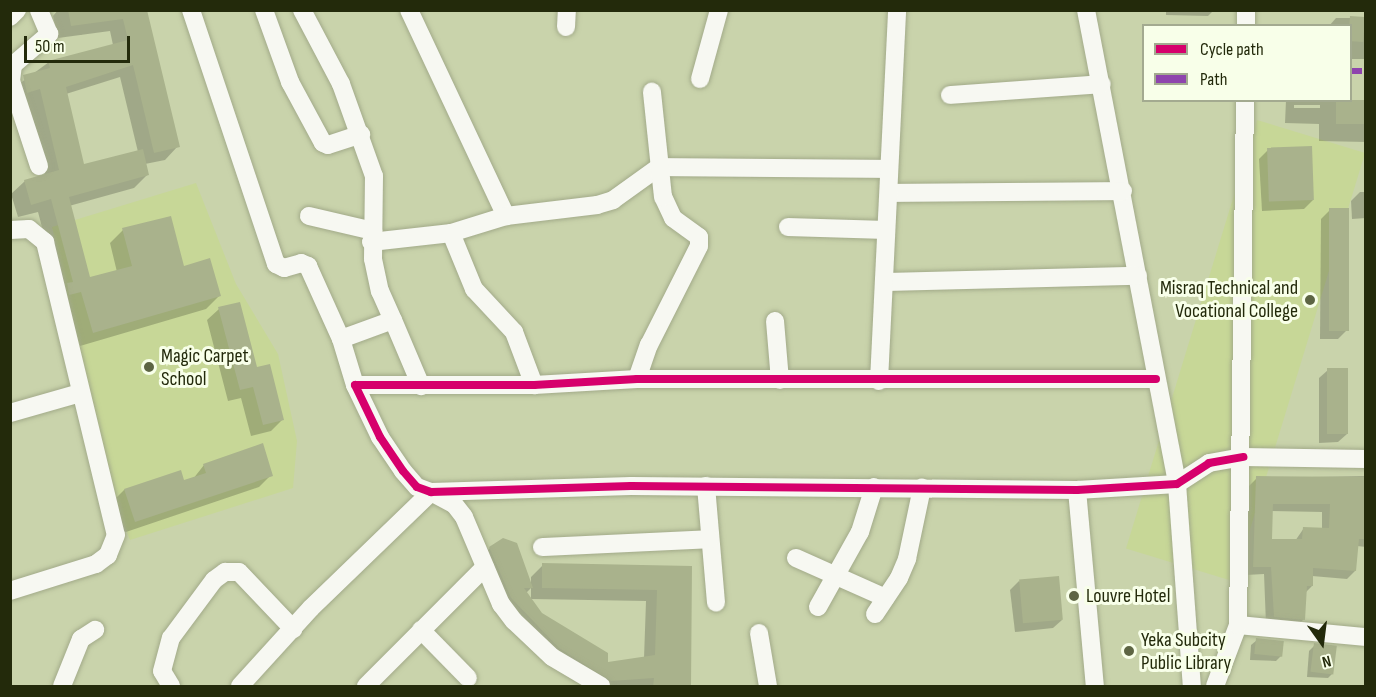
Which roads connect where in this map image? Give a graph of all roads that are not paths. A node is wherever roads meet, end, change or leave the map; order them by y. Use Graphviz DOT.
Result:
graph roads {
  1 [pos="17,10"];
  2 [pos="39,10"];
  3 [pos="191,10"];
  4 [pos="264,10"];
  5 [pos="302,10"];
  6 [pos="409,10"];
  7 [pos="718,10"];
  8 [pos="897,10"];
  9 [pos="1086,10"];
  10 [pos="10,17"];
  11 [pos="700,79"];
  12 [pos="1102,84"];
  13 [pos="652,92"];
  14 [pos="950,95"];
  15 [pos="1245,102"];
  16 [pos="361,134"];
  17 [pos="39,165"];
  18 [pos="659,167"];
  19 [pos="889,169"];
  20 [pos="1123,191"];
  21 [pos="890,193"];
  22 [pos="309,216"];
  23 [pos="506,216"];
  24 [pos="788,227"];
  25 [pos="10,230"];
  26 [pos="886,230"];
  27 [pos="451,233"];
  28 [pos="372,236"];
  29 [pos="1138,276"];
  30 [pos="885,282"];
  31 [pos="393,320"];
  32 [pos="775,321"];
  33 [pos="341,339"];
  34 [pos="637,379"];
  35 [pos="1156,379"];
  36 [pos="780,380"];
  37 [pos="879,381"];
  38 [pos="355,385"];
  39 [pos="534,385"];
  40 [pos="421,386"];
  41 [pos="80,393"];
  42 [pos="10,413"];
  43 [pos="1243,457"];
  44 [pos="1365,459"];
  45 [pos="1177,484"];
  46 [pos="706,486"];
  47 [pos="874,487"];
  48 [pos="922,488"];
  49 [pos="1077,490"];
  50 [pos="430,492"];
  51 [pos="710,539"];
  52 [pos="542,548"];
  53 [pos="796,558"];
  54 [pos="485,567"];
  55 [pos="837,577"];
  56 [pos="10,591"];
  57 [pos="886,598"];
  58 [pos="716,603"];
  59 [pos="818,607"];
  60 [pos="875,614"];
  61 [pos="1238,625"];
  62 [pos="293,629"];
  63 [pos="95,630"];
  64 [pos="421,630"];
  65 [pos="759,633"];
  66 [pos="1365,637"];
  67 [pos="468,678"];
  68 [pos="62,687"];
  69 [pos="171,687"];
  70 [pos="240,687"];
  71 [pos="366,687"];
  72 [pos="601,687"];
  73 [pos="768,687"];
  74 [pos="1095,687"];
  75 [pos="1192,687"];
  76 [pos="1215,687"];
  1 -- 10 [label="street"];
  2 -- 17 [label="street"];
  3 -- 33 [label="street"];
  4 -- 16 [label="street"];
  5 -- 16 [label="street"];
  6 -- 23 [label="street"];
  7 -- 11 [label="street"];
  8 -- 19 [label="street"];
  9 -- 12 [label="street"];
  12 -- 14 [label="street"];
  12 -- 20 [label="street"];
  13 -- 18 [label="street"];
  15 -- 43 [label="street"];
  16 -- 28 [label="street"];
  18 -- 19 [label="street"];
  18 -- 23 [label="street"];
  18 -- 34 [label="street"];
  19 -- 21 [label="street"];
  20 -- 21 [label="street"];
  20 -- 29 [label="street"];
  21 -- 26 [label="street"];
  22 -- 28 [label="street"];
  23 -- 27 [label="street"];
  24 -- 26 [label="street"];
  25 -- 41 [label="street"];
  26 -- 30 [label="street"];
  27 -- 28 [label="street"];
  27 -- 39 [label="street"];
  28 -- 31 [label="street"];
  29 -- 30 [label="street"];
  29 -- 35 [label="street"];
  30 -- 37 [label="street"];
  31 -- 33 [label="street"];
  31 -- 40 [label="street"];
  32 -- 36 [label="street"];
  33 -- 38 [label="street"];
  34 -- 36 [label="street"];
  34 -- 39 [label="street"];
  35 -- 37 [label="street"];
  35 -- 45 [label="street"];
  36 -- 37 [label="street"];
  38 -- 40 [label="street"];
  38 -- 50 [label="street"];
  39 -- 40 [label="street"];
  41 -- 42 [label="street"];
  41 -- 56 [label="street"];
  43 -- 44 [label="street"];
  43 -- 45 [label="street"];
  43 -- 61 [label="street"];
  45 -- 49 [label="street"];
  45 -- 75 [label="street"];
  46 -- 47 [label="street"];
  46 -- 50 [label="street"];
  46 -- 51 [label="street"];
  47 -- 48 [label="street"];
  47 -- 55 [label="street"];
  48 -- 49 [label="street"];
  48 -- 57 [label="street"];
  49 -- 74 [label="street"];
  50 -- 54 [label="street"];
  50 -- 62 [label="street"];
  51 -- 52 [label="street"];
  51 -- 58 [label="street"];
  53 -- 55 [label="street"];
  54 -- 64 [label="street"];
  54 -- 72 [label="street"];
  55 -- 57 [label="street"];
  55 -- 59 [label="street"];
  57 -- 60 [label="street"];
  61 -- 66 [label="street"];
  61 -- 76 [label="street"];
  62 -- 69 [label="street"];
  62 -- 70 [label="street"];
  63 -- 68 [label="street"];
  64 -- 67 [label="street"];
  64 -- 71 [label="street"];
  65 -- 73 [label="street"];
}
